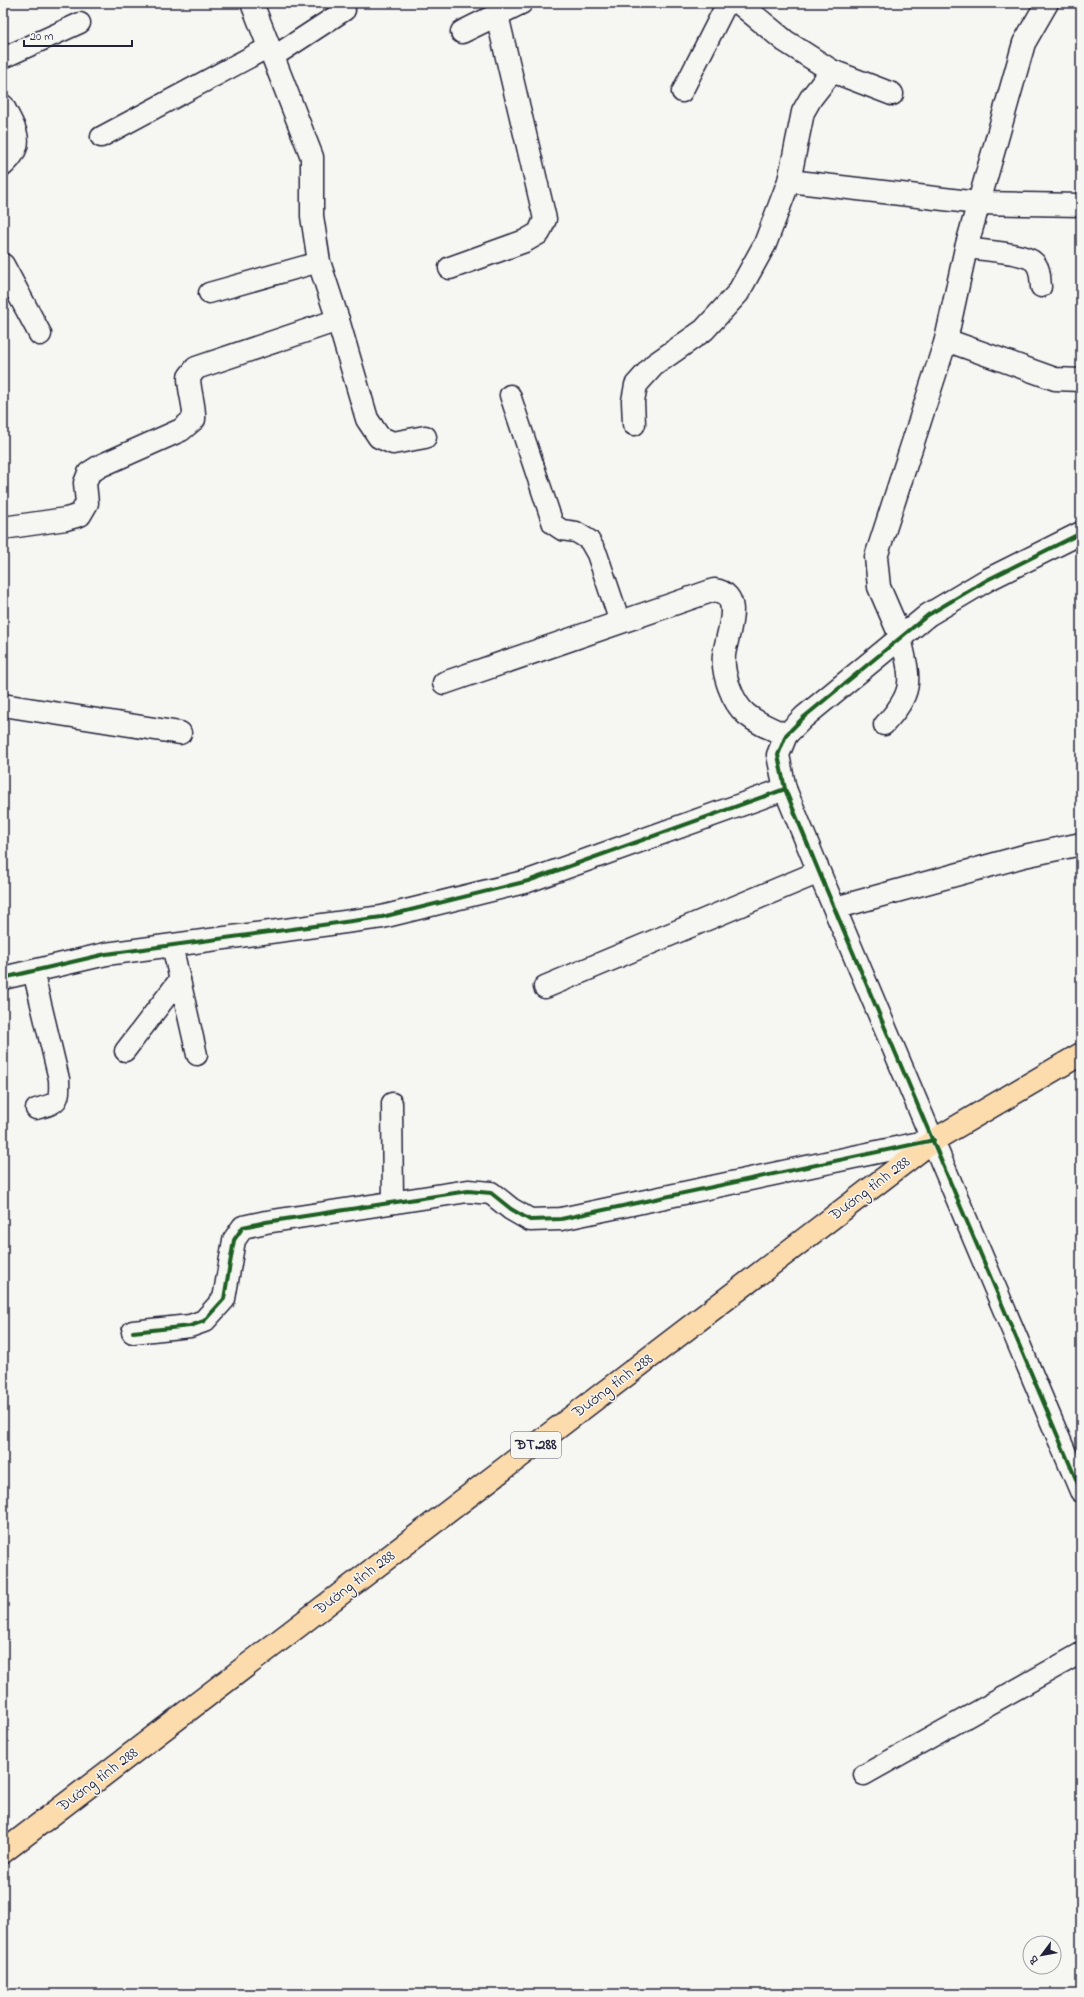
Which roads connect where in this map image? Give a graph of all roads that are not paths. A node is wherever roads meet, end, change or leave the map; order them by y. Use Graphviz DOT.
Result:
graph roads {
  1 [pos="252,3"];
  2 [pos="521,3"];
  3 [pos="727,3"];
  4 [pos="739,3"];
  5 [pos="1046,3"];
  6 [pos="345,10"];
  7 [pos="497,15"];
  8 [pos="80,23"];
  9 [pos="462,32"];
  10 [pos="271,52"];
  11 [pos="3,58"];
  12 [pos="832,71"];
  13 [pos="682,92"];
  14 [pos="892,94"];
  15 [pos="3,106"];
  16 [pos="101,137"];
  17 [pos="3,165"];
  18 [pos="789,181"];
  19 [pos="978,203"];
  20 [pos="1081,205"];
  21 [pos="966,248"];
  22 [pos="319,262"];
  23 [pos="3,265"];
  24 [pos="450,268"];
  25 [pos="1041,287"];
  26 [pos="209,293"];
  27 [pos="338,320"];
  28 [pos="40,334"];
  29 [pos="946,340"];
  30 [pos="1081,380"];
  31 [pos="510,394"];
  32 [pos="634,424"];
  33 [pos="425,437"];
  34 [pos="3,528"];
  35 [pos="1081,533"];
  36 [pos="620,622"];
  37 [pos="901,638"];
  38 [pos="444,682"];
  39 [pos="3,705"];
  40 [pos="884,725"];
  41 [pos="180,734"];
  42 [pos="786,735"];
  43 [pos="785,789"];
  44 [pos="1081,844"];
  45 [pos="819,872"];
  46 [pos="835,908"];
  47 [pos="172,945"];
  48 [pos="33,970"];
  49 [pos="3,978"];
  50 [pos="180,979"];
  51 [pos="545,987"];
  52 [pos="125,1051"];
  53 [pos="1081,1054"];
  54 [pos="197,1055"];
  55 [pos="392,1103"];
  56 [pos="36,1109"];
  57 [pos="934,1140"];
  58 [pos="393,1203"];
  59 [pos="133,1332"];
  60 [pos="1081,1491"];
  61 [pos="1081,1653"];
  62 [pos="864,1775"];
  63 [pos="3,1852"];
  1 -- 10 [label="street"];
  2 -- 7 [label="street"];
  3 -- 13 [label="lane"];
  4 -- 12 [label="street"];
  5 -- 19 [label="street"];
  6 -- 10 [label="lane"];
  7 -- 9 [label="street"];
  7 -- 24 [label="street"];
  8 -- 11 [label="lane"];
  10 -- 16 [label="lane"];
  10 -- 22 [label="street"];
  12 -- 14 [label="street"];
  12 -- 18 [label="street"];
  15 -- 17 [label="street"];
  18 -- 19 [label="street"];
  18 -- 32 [label="street"];
  19 -- 20 [label="street"];
  19 -- 21 [label="street"];
  21 -- 25 [label="lane"];
  21 -- 29 [label="street"];
  22 -- 26 [label="lane"];
  22 -- 27 [label="street"];
  23 -- 28 [label="street"];
  27 -- 33 [label="street"];
  27 -- 34 [label="street"];
  29 -- 30 [label="street"];
  29 -- 37 [label="street"];
  31 -- 36 [label="lane"];
  35 -- 37 [label="street"];
  36 -- 38 [label="street"];
  36 -- 42 [label="street"];
  37 -- 40 [label="lane"];
  37 -- 42 [label="street"];
  39 -- 41 [label="street"];
  42 -- 43 [label="street"];
  43 -- 45 [label="street"];
  43 -- 47 [label="street"];
  44 -- 46 [label="street"];
  45 -- 46 [label="street"];
  45 -- 51 [label="street"];
  46 -- 57 [label="street"];
  47 -- 48 [label="street"];
  47 -- 50 [label="lane"];
  48 -- 49 [label="street"];
  48 -- 56 [label="lane"];
  50 -- 52 [label="lane"];
  50 -- 54 [label="lane"];
  53 -- 57 [label="main road, Đường tỉnh 288 / ĐT.288"];
  55 -- 58 [label="lane"];
  57 -- 58 [label="street"];
  57 -- 60 [label="street"];
  57 -- 63 [label="main road, Đường tỉnh 288 / ĐT.288"];
  58 -- 59 [label="street"];
  61 -- 62 [label="lane"];
}
